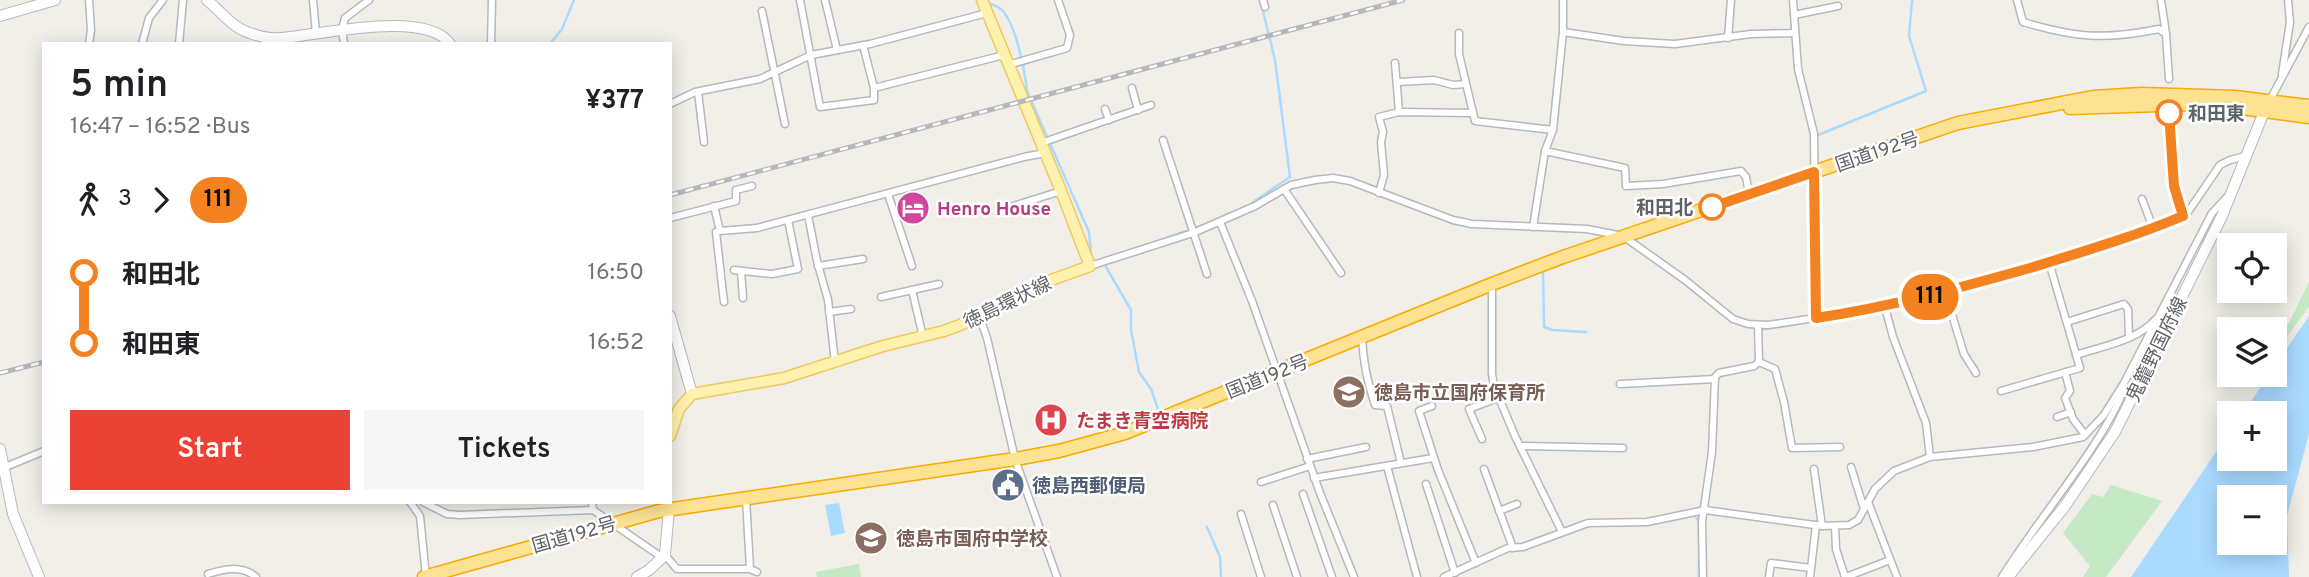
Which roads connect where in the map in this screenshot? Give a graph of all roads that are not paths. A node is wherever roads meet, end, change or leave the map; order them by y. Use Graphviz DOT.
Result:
graph roads {
  1 [pos="55,0"];
  2 [pos="89,0"];
  3 [pos="163,0"];
  4 [pos="183,0"];
  5 [pos="207,0"];
  6 [pos="313,0"];
  7 [pos="369,0"];
  8 [pos="492,0"];
  9 [pos="800,0"];
  10 [pos="825,0"];
  11 [pos="982,0"];
  12 [pos="1058,0"];
  13 [pos="1563,0"];
  14 [pos="1731,0"];
  15 [pos="1793,0"];
  16 [pos="2017,0"];
  17 [pos="2161,0"];
  18 [pos="2288,0"];
  19 [pos="1838,6"];
  20 [pos="762,11"];
  21 [pos="987,13"];
  22 [pos="1794,15"];
  23 [pos="0,16"];
  24 [pos="2309,27"];
  25 [pos="342,29"];
  26 [pos="1563,32"];
  27 [pos="316,33"];
  28 [pos="1459,33"];
  29 [pos="1795,33"];
  30 [pos="2166,34"];
  31 [pos="1728,38"];
  32 [pos="89,42"];
  33 [pos="143,42"];
  34 [pos="179,42"];
  35 [pos="344,42"];
  36 [pos="449,42"];
  37 [pos="491,42"];
  38 [pos="863,46"];
  39 [pos="836,50"];
  40 [pos="811,55"];
  41 [pos="1014,61"];
  42 [pos="1395,63"];
  43 [pos="773,73"];
  44 [pos="2281,77"];
  45 [pos="2169,79"];
  46 [pos="1397,82"];
  47 [pos="1465,84"];
  48 [pos="874,88"];
  49 [pos="1132,88"];
  50 [pos="698,92"];
  51 [pos="672,103"];
  52 [pos="1151,106"];
  53 [pos="2309,106"];
  54 [pos="2273,107"];
  55 [pos="1105,109"];
  56 [pos="1138,110"];
  57 [pos="1399,112"];
  58 [pos="1472,113"];
  59 [pos="2169,113"];
  60 [pos="2309,117"];
  61 [pos="1109,120"];
  62 [pos="785,124"];
  63 [pos="1553,130"];
  64 [pos="1163,140"];
  65 [pos="704,142"];
  66 [pos="1046,144"];
  67 [pos="1545,150"];
  68 [pos="2246,156"];
  69 [pos="1814,172"];
  70 [pos="752,186"];
  71 [pos="1284,189"];
  72 [pos="1061,191"];
  73 [pos="2232,191"];
  74 [pos="1379,192"];
  75 [pos="888,194"];
  76 [pos="1749,194"];
  77 [pos="2141,199"];
  78 [pos="714,206"];
  79 [pos="1007,208"];
  80 [pos="808,215"];
  81 [pos="2183,216"];
  82 [pos="672,217"];
  83 [pos="788,220"];
  84 [pos="1220,222"];
  85 [pos="1533,227"];
  86 [pos="2153,228"];
  87 [pos="716,232"];
  88 [pos="1193,233"];
  89 [pos="1623,236"];
  90 [pos="863,259"];
  91 [pos="2049,262"];
  92 [pos="818,266"];
  93 [pos="912,266"];
  94 [pos="1090,266"];
  95 [pos="1341,273"];
  96 [pos="1207,274"];
  97 [pos="939,284"];
  98 [pos="1492,284"];
  99 [pos="912,290"];
  100 [pos="1945,292"];
  101 [pos="745,293"];
  102 [pos="881,297"];
  103 [pos="724,302"];
  104 [pos="1885,307"];
  105 [pos="851,309"];
  106 [pos="829,312"];
  107 [pos="2162,313"];
  108 [pos="979,315"];
  109 [pos="1816,318"];
  110 [pos="2067,322"];
  111 [pos="672,323"];
  112 [pos="1758,325"];
  113 [pos="2151,334"];
  114 [pos="923,337"];
  115 [pos="1362,337"];
  116 [pos="2129,337"];
  117 [pos="2076,355"];
  118 [pos="2133,359"];
  119 [pos="835,362"];
  120 [pos="1759,362"];
  121 [pos="1276,372"];
  122 [pos="2065,372"];
  123 [pos="1976,373"];
  124 [pos="1715,379"];
  125 [pos="2124,383"];
  126 [pos="1620,384"];
  127 [pos="2001,391"];
  128 [pos="692,394"];
  129 [pos="1500,397"];
  130 [pos="1432,406"];
  131 [pos="674,410"];
  132 [pos="2071,412"];
  133 [pos="2057,417"];
  134 [pos="2085,435"];
  135 [pos="1482,439"];
  136 [pos="1520,446"];
  137 [pos="1366,447"];
  138 [pos="1840,447"];
  139 [pos="1610,448"];
  140 [pos="1623,448"];
  141 [pos="0,449"];
  142 [pos="42,452"];
  143 [pos="1930,457"];
  144 [pos="1433,458"];
  145 [pos="1611,458"];
  146 [pos="1016,459"];
  147 [pos="1309,462"];
  148 [pos="1401,463"];
  149 [pos="1387,466"];
  150 [pos="1851,467"];
  151 [pos="3,468"];
  152 [pos="1814,469"];
  153 [pos="1495,470"];
  154 [pos="1314,478"];
  155 [pos="1261,482"];
  156 [pos="1426,484"];
  157 [pos="1303,494"];
  158 [pos="746,498"];
  159 [pos="415,504"];
  160 [pos="418,504"];
  161 [pos="1517,504"];
  162 [pos="1273,505"];
  163 [pos="592,506"];
  164 [pos="669,506"];
  165 [pos="1866,506"];
  166 [pos="1499,510"];
  167 [pos="1705,510"];
  168 [pos="1241,514"];
  169 [pos="612,524"];
  170 [pos="1819,526"];
  171 [pos="1835,526"];
  172 [pos="1562,532"];
  173 [pos="1513,548"];
  174 [pos="664,556"];
  175 [pos="1891,560"];
  176 [pos="1476,563"];
  177 [pos="1811,568"];
  178 [pos="678,573"];
  179 [pos="208,574"];
  180 [pos="1454,574"];
  181 [pos="39,577"];
  182 [pos="256,577"];
  183 [pos="425,577"];
  184 [pos="636,577"];
  185 [pos="1057,577"];
  186 [pos="1261,577"];
  187 [pos="1297,577"];
  188 [pos="1332,577"];
  189 [pos="1354,577"];
  190 [pos="1417,577"];
  191 [pos="1444,577"];
  192 [pos="1703,577"];
  193 [pos="1769,577"];
  194 [pos="1810,577"];
  195 [pos="1846,577"];
  196 [pos="1897,577"];
  197 [pos="2002,577"];
  198 [pos="2008,577"];
  1 -- 23 [label="main road"];
  2 -- 32 [label="street"];
  3 -- 33 [label="street"];
  4 -- 34 [label="street"];
  5 -- 27 [label="main road"];
  6 -- 27 [label="street"];
  7 -- 25 [label="street"];
  8 -- 37 [label="street"];
  9 -- 40 [label="street"];
  10 -- 39 [label="street"];
  11 -- 21 [label="main road"];
  12 -- 41 [label="street"];
  13 -- 26 [label="street"];
  14 -- 31 [label="street"];
  15 -- 22 [label="street"];
  16 -- 30 [label="street"];
  17 -- 30 [label="street"];
  18 -- 44 [label="street"];
  19 -- 22 [label="street"];
  20 -- 43 [label="street"];
  21 -- 38 [label="street"];
  21 -- 41 [label="main road"];
  22 -- 29 [label="street"];
  24 -- 44 [label="street"];
  25 -- 27 [label="main road"];
  25 -- 35 [label="street"];
  25 -- 36 [label="main road"];
  26 -- 31 [label="street"];
  26 -- 63 [label="street"];
  28 -- 47 [label="street"];
  29 -- 31 [label="street"];
  29 -- 69 [label="street"];
  30 -- 45 [label="street"];
  38 -- 39 [label="street"];
  38 -- 48 [label="street"];
  39 -- 40 [label="street"];
  40 -- 43 [label="street"];
  40 -- 48 [label="street"];
  41 -- 48 [label="street"];
  41 -- 66 [label="main road"];
  42 -- 46 [label="street"];
  43 -- 50 [label="street"];
  43 -- 62 [label="street"];
  44 -- 54 [label="street"];
  46 -- 47 [label="street"];
  46 -- 57 [label="street"];
  47 -- 58 [label="street"];
  49 -- 56 [label="street"];
  50 -- 51 [label="street"];
  50 -- 65 [label="street"];
  52 -- 56 [label="street"];
  53 -- 54 [label="highway, 国道192号"];
  54 -- 60 [label="highway, 国道192号"];
  54 -- 68 [label="main road, 鬼籠野国府線"];
  54 -- 69 [label="highway, 国道192号"];
  55 -- 61 [label="street"];
  56 -- 61 [label="street"];
  57 -- 58 [label="street"];
  57 -- 74 [label="street"];
  58 -- 63 [label="street"];
  59 -- 81 [label="street"];
  61 -- 66 [label="street"];
  63 -- 67 [label="street"];
  64 -- 88 [label="street"];
  66 -- 72 [label="main road"];
  66 -- 75 [label="street"];
  67 -- 76 [label="street"];
  67 -- 85 [label="street"];
  68 -- 73 [label="main road, 鬼籠野国府線"];
  68 -- 81 [label="street"];
  69 -- 76 [label="highway, 国道192号"];
  69 -- 109 [label="street"];
  70 -- 78 [label="street"];
  71 -- 74 [label="street"];
  71 -- 84 [label="street"];
  71 -- 95 [label="street"];
  72 -- 79 [label="street"];
  72 -- 94 [label="main road"];
  73 -- 107 [label="street"];
  73 -- 198 [label="main road, 鬼籠野国府線"];
  74 -- 85 [label="street"];
  75 -- 80 [label="street"];
  75 -- 93 [label="street"];
  76 -- 89 [label="highway, 国道192号"];
  77 -- 86 [label="street"];
  78 -- 82 [label="street"];
  78 -- 83 [label="street"];
  80 -- 83 [label="street"];
  80 -- 92 [label="street"];
  81 -- 86 [label="street"];
  83 -- 101 [label="street"];
  84 -- 88 [label="street"];
  84 -- 121 [label="street"];
  85 -- 89 [label="street"];
  86 -- 91 [label="street"];
  87 -- 103 [label="street"];
  88 -- 94 [label="street"];
  88 -- 96 [label="street"];
  89 -- 98 [label="highway, 国道192号"];
  89 -- 112 [label="street"];
  90 -- 92 [label="street"];
  91 -- 100 [label="street"];
  91 -- 110 [label="street"];
  92 -- 106 [label="street"];
  94 -- 108 [label="main road, 徳島環状線"];
  97 -- 99 [label="street"];
  98 -- 115 [label="highway, 国道192号"];
  98 -- 129 [label="street"];
  99 -- 102 [label="street"];
  99 -- 114 [label="street"];
  100 -- 104 [label="street"];
  100 -- 123 [label="street"];
  104 -- 109 [label="street"];
  104 -- 143 [label="street"];
  105 -- 106 [label="street"];
  106 -- 119 [label="street"];
  107 -- 113 [label="street"];
  107 -- 116 [label="street"];
  108 -- 114 [label="main road, 徳島環状線"];
  108 -- 146 [label="street"];
  109 -- 112 [label="street"];
  110 -- 116 [label="street"];
  110 -- 117 [label="street"];
  111 -- 128 [label="main road"];
  112 -- 120 [label="street"];
  113 -- 118 [label="street"];
  113 -- 125 [label="street"];
  114 -- 119 [label="main road, 徳島環状線"];
  115 -- 121 [label="highway, 国道192号"];
  115 -- 148 [label="street"];
  116 -- 117 [label="street"];
  117 -- 122 [label="street"];
  119 -- 128 [label="main road, 徳島環状線"];
  120 -- 124 [label="street"];
  120 -- 138 [label="street"];
  121 -- 146 [label="highway, 国道192号"];
  121 -- 147 [label="street"];
  122 -- 127 [label="street"];
  122 -- 132 [label="street"];
  124 -- 126 [label="street"];
  124 -- 167 [label="street"];
  125 -- 134 [label="street"];
  125 -- 197 [label="street"];
  128 -- 131 [label="main road"];
  129 -- 135 [label="street"];
  129 -- 136 [label="street"];
  130 -- 144 [label="street"];
  132 -- 133 [label="street"];
  132 -- 134 [label="street"];
  134 -- 143 [label="street"];
  136 -- 139 [label="street"];
  136 -- 172 [label="street"];
  137 -- 147 [label="street"];
  139 -- 140 [label="street"];
  139 -- 145 [label="street"];
  141 -- 151 [label="main road"];
  142 -- 151 [label="street"];
  143 -- 165 [label="street"];
  144 -- 148 [label="street"];
  144 -- 176 [label="street"];
  146 -- 158 [label="highway, 国道192号"];
  146 -- 185 [label="street"];
  147 -- 154 [label="street"];
  147 -- 155 [label="street"];
  148 -- 149 [label="street"];
  149 -- 154 [label="street"];
  149 -- 190 [label="street"];
  150 -- 165 [label="street"];
  151 -- 181 [label="main road"];
  152 -- 170 [label="street"];
  153 -- 166 [label="street"];
  154 -- 189 [label="street"];
  156 -- 180 [label="street"];
  157 -- 188 [label="street"];
  158 -- 164 [label="highway, 国道192号"];
  158 -- 178 [label="street"];
  159 -- 183 [label="street"];
  160 -- 163 [label="street"];
  161 -- 166 [label="street"];
  162 -- 187 [label="street"];
  163 -- 169 [label="street"];
  164 -- 169 [label="highway, 国道192号"];
  164 -- 174 [label="main road"];
  165 -- 171 [label="street"];
  165 -- 175 [label="street"];
  166 -- 173 [label="street"];
  167 -- 170 [label="street"];
  167 -- 172 [label="street"];
  167 -- 192 [label="street"];
  168 -- 186 [label="street"];
  169 -- 174 [label="street"];
  169 -- 183 [label="highway, 国道192号"];
  170 -- 171 [label="street"];
  170 -- 177 [label="street"];
  171 -- 195 [label="street"];
  172 -- 173 [label="street"];
  173 -- 176 [label="street"];
  174 -- 178 [label="street"];
  174 -- 184 [label="main road"];
  175 -- 195 [label="street"];
  175 -- 196 [label="street"];
  176 -- 180 [label="street"];
  177 -- 193 [label="street"];
  177 -- 194 [label="street"];
  179 -- 182 [label="street"];
  180 -- 191 [label="street"];
}
